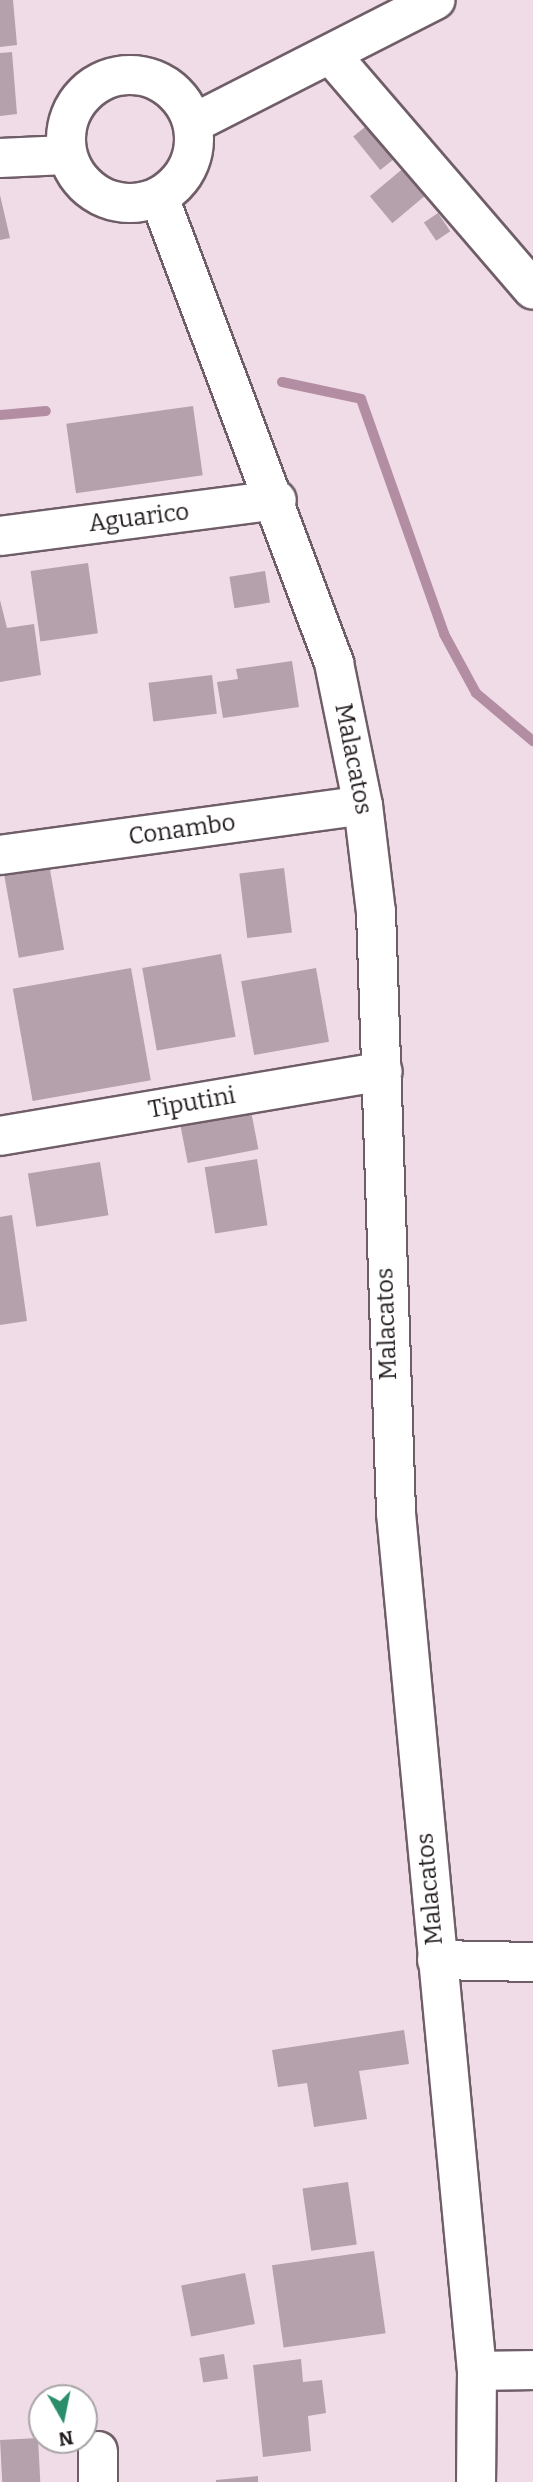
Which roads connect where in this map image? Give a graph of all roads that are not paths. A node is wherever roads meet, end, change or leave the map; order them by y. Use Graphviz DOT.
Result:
graph roads {
  1 [pos="435,0"];
  2 [pos="332,57"];
  3 [pos="194,124"];
  4 [pos="66,155"];
  5 [pos="0,158"];
  6 [pos="159,197"];
  7 [pos="533,290"];
  8 [pos="277,500"];
  9 [pos="0,536"];
  10 [pos="363,806"];
  11 [pos="0,855"];
  12 [pos="383,1071"];
  13 [pos="0,1136"];
  14 [pos="437,1960"];
  15 [pos="533,1962"];
  16 [pos="533,2370"];
  17 [pos="477,2371"];
  18 [pos="476,2482"];
  1 -- 2 [label="street"];
  2 -- 3 [label="street"];
  2 -- 7 [label="street"];
  3 -- 4 [label="street"];
  3 -- 6 [label="street"];
  4 -- 5 [label="street"];
  4 -- 6 [label="street"];
  6 -- 8 [label="street, Malacatos"];
  8 -- 9 [label="street, Aguarico"];
  8 -- 10 [label="street, Malacatos"];
  10 -- 11 [label="street, Conambo"];
  10 -- 12 [label="street, Malacatos"];
  12 -- 13 [label="street, Tiputini"];
  12 -- 14 [label="street, Malacatos"];
  14 -- 15 [label="street"];
  14 -- 17 [label="street, Malacatos"];
  16 -- 17 [label="street"];
  17 -- 18 [label="street, Malacatos"];
}
